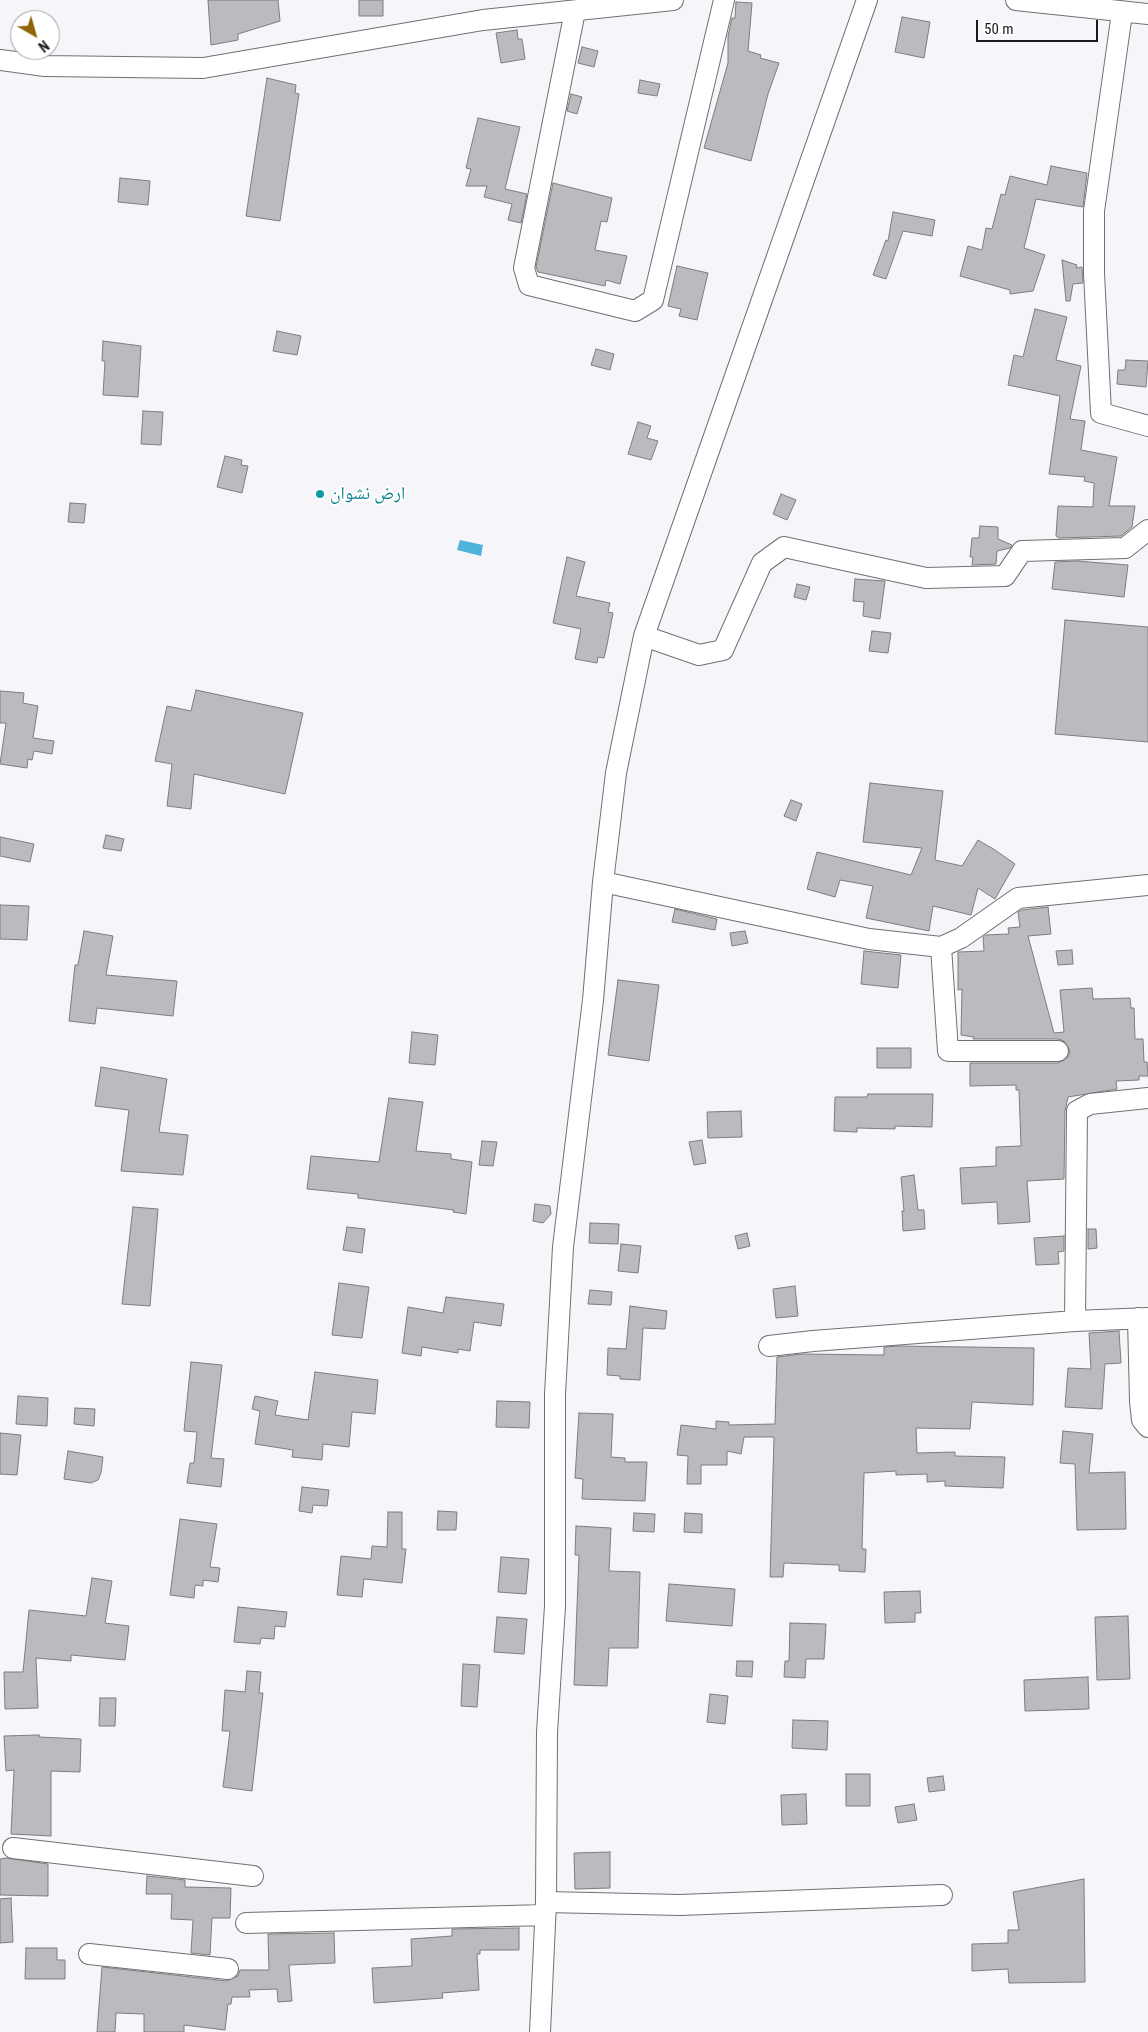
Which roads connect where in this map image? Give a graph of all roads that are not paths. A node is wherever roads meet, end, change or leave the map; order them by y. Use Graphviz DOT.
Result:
graph roads {
  1 [pos="673,0"];
  2 [pos="724,0"];
  3 [pos="867,0"];
  4 [pos="1016,0"];
  5 [pos="575,11"];
  6 [pos="1122,13"];
  7 [pos="1148,14"];
  8 [pos="0,60"];
  9 [pos="1148,426"];
  10 [pos="1148,530"];
  11 [pos="644,636"];
  12 [pos="603,882"];
  13 [pos="1148,885"];
  14 [pos="941,948"];
  15 [pos="1058,1051"];
  16 [pos="1148,1098"];
  17 [pos="1143,1318"];
  18 [pos="1075,1321"];
  19 [pos="769,1346"];
  20 [pos="1148,1427"];
  21 [pos="13,1848"];
  22 [pos="253,1876"];
  23 [pos="942,1894"];
  24 [pos="546,1908"];
  25 [pos="246,1923"];
  26 [pos="89,1954"];
  27 [pos="228,1969"];
  28 [pos="540,2032"];
  1 -- 5 [label="street"];
  2 -- 5 [label="street"];
  3 -- 11 [label="street"];
  4 -- 6 [label="street"];
  5 -- 8 [label="street"];
  6 -- 7 [label="street"];
  6 -- 9 [label="street"];
  10 -- 11 [label="street"];
  11 -- 12 [label="street"];
  12 -- 14 [label="street"];
  12 -- 24 [label="street"];
  13 -- 14 [label="street"];
  14 -- 15 [label="street"];
  16 -- 18 [label="street"];
  17 -- 18 [label="street"];
  17 -- 20 [label="street"];
  18 -- 19 [label="street"];
  21 -- 22 [label="street"];
  23 -- 24 [label="street"];
  24 -- 25 [label="street"];
  24 -- 28 [label="street"];
  26 -- 27 [label="street"];
}
